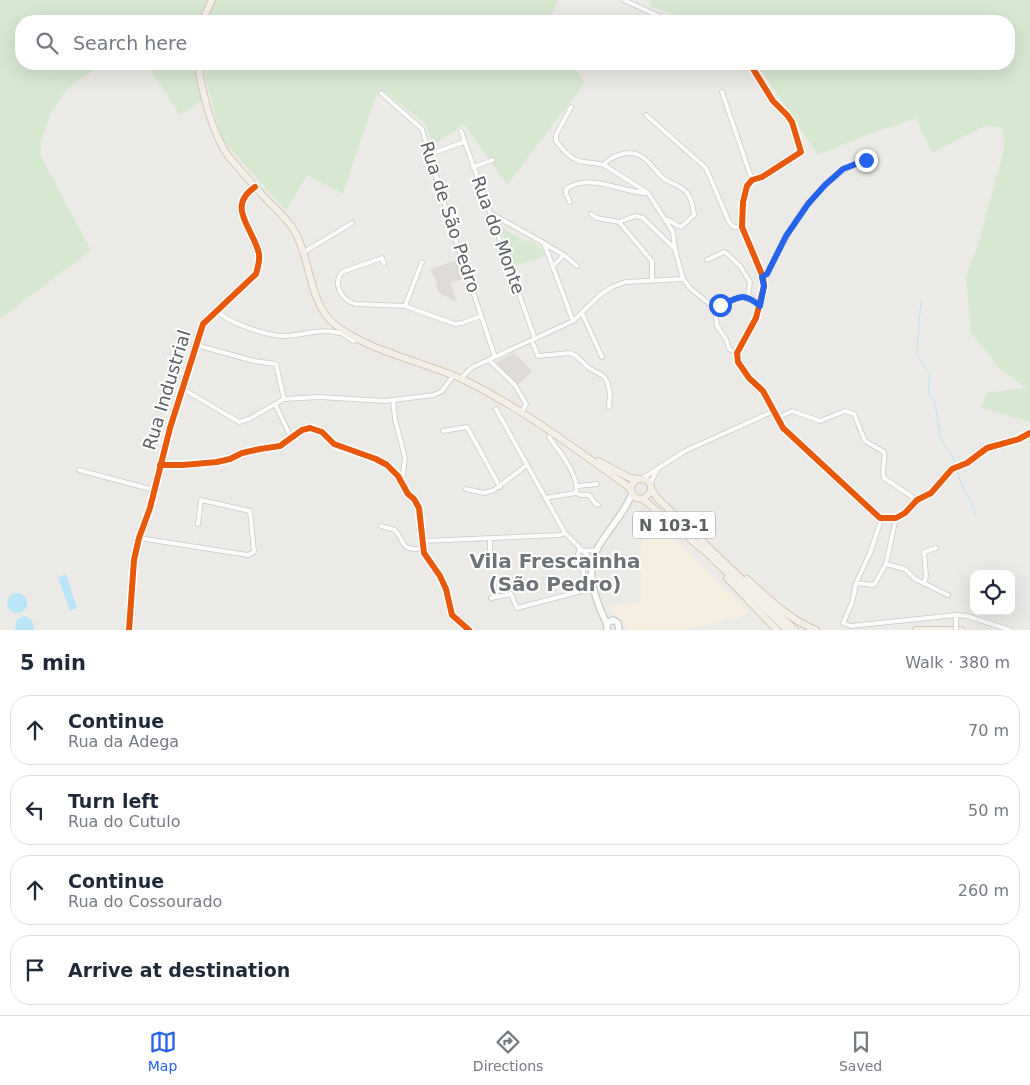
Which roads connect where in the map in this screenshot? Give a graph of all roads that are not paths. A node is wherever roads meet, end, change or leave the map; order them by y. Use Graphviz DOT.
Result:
graph roads {
  1 [pos="212,0"];
  2 [pos="624,0"];
  3 [pos="205,15"];
  4 [pos="655,15"];
  5 [pos="199,70"];
  6 [pos="754,70"];
  7 [pos="722,92"];
  8 [pos="381,93"];
  9 [pos="571,107"];
  10 [pos="646,115"];
  11 [pos="461,131"];
  12 [pos="464,142"];
  13 [pos="430,154"];
  14 [pos="493,160"];
  15 [pos="866,160"];
  16 [pos="604,165"];
  17 [pos="473,167"];
  18 [pos="752,180"];
  19 [pos="255,187"];
  20 [pos="648,193"];
  21 [pos="570,202"];
  22 [pos="490,213"];
  23 [pos="591,214"];
  24 [pos="665,219"];
  25 [pos="619,222"];
  26 [pos="352,223"];
  27 [pos="742,227"];
  28 [pos="544,243"];
  29 [pos="675,249"];
  30 [pos="304,252"];
  31 [pos="564,255"];
  32 [pos="707,260"];
  33 [pos="422,262"];
  34 [pos="384,264"];
  35 [pos="553,266"];
  36 [pos="577,266"];
  37 [pos="762,277"];
  38 [pos="683,278"];
  39 [pos="652,281"];
  40 [pos="748,297"];
  41 [pos="405,306"];
  42 [pos="715,306"];
  43 [pos="760,306"];
  44 [pos="217,310"];
  45 [pos="582,313"];
  46 [pos="481,316"];
  47 [pos="572,321"];
  48 [pos="359,338"];
  49 [pos="533,340"];
  50 [pos="196,345"];
  51 [pos="737,353"];
  52 [pos="602,357"];
  53 [pos="495,358"];
  54 [pos="489,360"];
  55 [pos="453,376"];
  56 [pos="461,379"];
  57 [pos="183,389"];
  58 [pos="284,398"];
  59 [pos="393,400"];
  60 [pos="276,404"];
  61 [pos="609,407"];
  62 [pos="496,409"];
  63 [pos="774,411"];
  64 [pos="520,413"];
  65 [pos="777,418"];
  66 [pos="443,431"];
  67 [pos="1030,433"];
  68 [pos="291,437"];
  69 [pos="549,437"];
  70 [pos="581,452"];
  71 [pos="160,465"];
  72 [pos="527,465"];
  73 [pos="79,470"];
  74 [pos="657,470"];
  75 [pos="640,479"];
  76 [pos="402,483"];
  77 [pos="597,484"];
  78 [pos="578,486"];
  79 [pos="500,487"];
  80 [pos="651,487"];
  81 [pos="466,489"];
  82 [pos="154,490"];
  83 [pos="632,492"];
  84 [pos="576,493"];
  85 [pos="545,498"];
  86 [pos="641,499"];
  87 [pos="917,500"];
  88 [pos="598,505"];
  89 [pos="627,507"];
  90 [pos="880,518"];
  91 [pos="896,518"];
  92 [pos="198,524"];
  93 [pos="381,526"];
  94 [pos="565,533"];
  95 [pos="139,538"];
  96 [pos="490,538"];
  97 [pos="423,541"];
  98 [pos="708,546"];
  99 [pos="936,548"];
  100 [pos="424,549"];
  101 [pos="581,550"];
  102 [pos="596,550"];
  103 [pos="490,553"];
  104 [pos="705,553"];
  105 [pos="592,560"];
  106 [pos="886,564"];
  107 [pos="856,583"];
  108 [pos="924,584"];
  109 [pos="948,595"];
  110 [pos="491,598"];
  111 [pos="956,617"];
  112 [pos="610,621"];
  113 [pos="129,630"];
  114 [pos="469,630"];
  115 [pos="606,630"];
  116 [pos="618,630"];
  117 [pos="777,630"];
  118 [pos="788,630"];
  119 [pos="795,630"];
  120 [pos="816,630"];
  121 [pos="916,630"];
  122 [pos="956,630"];
  123 [pos="960,630"];
  124 [pos="1010,630"];
  1 -- 3 [label="main road"];
  2 -- 4 [label="street"];
  5 -- 19 [label="main road"];
  6 -- 18 [label="street"];
  7 -- 18 [label="street"];
  8 -- 13 [label="street, Rua de São Pedro"];
  9 -- 16 [label="street"];
  10 -- 27 [label="street"];
  11 -- 12 [label="street, Rua do Monte"];
  12 -- 13 [label="street"];
  12 -- 17 [label="street, Rua do Monte"];
  13 -- 46 [label="street, Rua de São Pedro"];
  14 -- 17 [label="street"];
  15 -- 37 [label="street"];
  16 -- 20 [label="street"];
  16 -- 24 [label="street"];
  17 -- 22 [label="street, Rua do Monte"];
  18 -- 27 [label="street"];
  19 -- 30 [label="main road"];
  19 -- 44 [label="street, Rua Industrial"];
  20 -- 21 [label="street"];
  20 -- 24 [label="street"];
  22 -- 28 [label="street"];
  22 -- 49 [label="street, Rua do Monte"];
  23 -- 25 [label="street"];
  24 -- 29 [label="street"];
  25 -- 29 [label="street"];
  25 -- 39 [label="street"];
  26 -- 30 [label="street"];
  27 -- 37 [label="street"];
  28 -- 31 [label="street"];
  28 -- 35 [label="street"];
  29 -- 38 [label="street"];
  30 -- 48 [label="main road"];
  31 -- 35 [label="street"];
  31 -- 36 [label="street"];
  32 -- 40 [label="street"];
  33 -- 41 [label="street"];
  34 -- 41 [label="street"];
  35 -- 47 [label="street"];
  37 -- 43 [label="street"];
  38 -- 39 [label="street"];
  38 -- 42 [label="street"];
  39 -- 45 [label="street"];
  40 -- 42 [label="street"];
  40 -- 43 [label="street"];
  41 -- 46 [label="street"];
  42 -- 51 [label="street"];
  43 -- 51 [label="street"];
  44 -- 48 [label="street"];
  44 -- 50 [label="street, Rua Industrial"];
  45 -- 47 [label="street"];
  45 -- 52 [label="street"];
  46 -- 53 [label="street, Rua de São Pedro"];
  47 -- 49 [label="street"];
  48 -- 55 [label="main road"];
  49 -- 53 [label="street"];
  49 -- 61 [label="street"];
  50 -- 57 [label="street, Rua Industrial"];
  50 -- 58 [label="street"];
  51 -- 63 [label="street"];
  53 -- 54 [label="street"];
  54 -- 56 [label="street"];
  54 -- 64 [label="street"];
  55 -- 56 [label="main road"];
  55 -- 59 [label="street"];
  56 -- 64 [label="main road"];
  57 -- 60 [label="street"];
  57 -- 71 [label="street, Rua Industrial"];
  58 -- 59 [label="street"];
  58 -- 60 [label="street"];
  59 -- 76 [label="street"];
  60 -- 68 [label="street"];
  62 -- 72 [label="street"];
  63 -- 65 [label="street"];
  63 -- 74 [label="street"];
  64 -- 70 [label="main road"];
  65 -- 87 [label="street"];
  65 -- 90 [label="street"];
  66 -- 79 [label="street"];
  67 -- 87 [label="street"];
  68 -- 71 [label="street"];
  68 -- 76 [label="street"];
  69 -- 78 [label="street"];
  70 -- 75 [label="main road"];
  70 -- 83 [label="main road"];
  71 -- 82 [label="street, Rua Industrial"];
  72 -- 79 [label="street"];
  72 -- 85 [label="street"];
  73 -- 82 [label="street"];
  74 -- 75 [label="street"];
  74 -- 80 [label="street"];
  75 -- 80 [label="main road"];
  75 -- 83 [label="main road"];
  76 -- 97 [label="street"];
  77 -- 78 [label="street"];
  78 -- 84 [label="street"];
  79 -- 81 [label="street"];
  80 -- 86 [label="main road"];
  80 -- 98 [label="main road, N 103-1"];
  82 -- 95 [label="street, Rua Industrial"];
  83 -- 86 [label="main road"];
  83 -- 89 [label="main road"];
  84 -- 85 [label="street"];
  84 -- 88 [label="street"];
  85 -- 94 [label="street"];
  86 -- 89 [label="main road"];
  86 -- 104 [label="main road, N 103-1"];
  87 -- 91 [label="street"];
  89 -- 102 [label="main road"];
  90 -- 91 [label="street"];
  90 -- 107 [label="street"];
  91 -- 106 [label="street"];
  92 -- 95 [label="street"];
  93 -- 100 [label="street"];
  94 -- 96 [label="street"];
  94 -- 101 [label="street"];
  95 -- 113 [label="street, Rua Industrial"];
  96 -- 97 [label="street"];
  96 -- 103 [label="street"];
  97 -- 100 [label="street"];
  98 -- 119 [label="main road"];
  98 -- 120 [label="main road"];
  99 -- 108 [label="street"];
  100 -- 114 [label="street"];
  101 -- 102 [label="street"];
  101 -- 105 [label="street"];
  101 -- 110 [label="street"];
  102 -- 105 [label="main road"];
  104 -- 117 [label="main road"];
  104 -- 118 [label="main road"];
  105 -- 112 [label="main road"];
  106 -- 107 [label="street"];
  106 -- 108 [label="street"];
  107 -- 111 [label="street"];
  108 -- 109 [label="street"];
  111 -- 122 [label="street, bridge"];
  111 -- 124 [label="street"];
  112 -- 115 [label="main road"];
  112 -- 116 [label="main road"];
  121 -- 123 [label="main road"];
}
